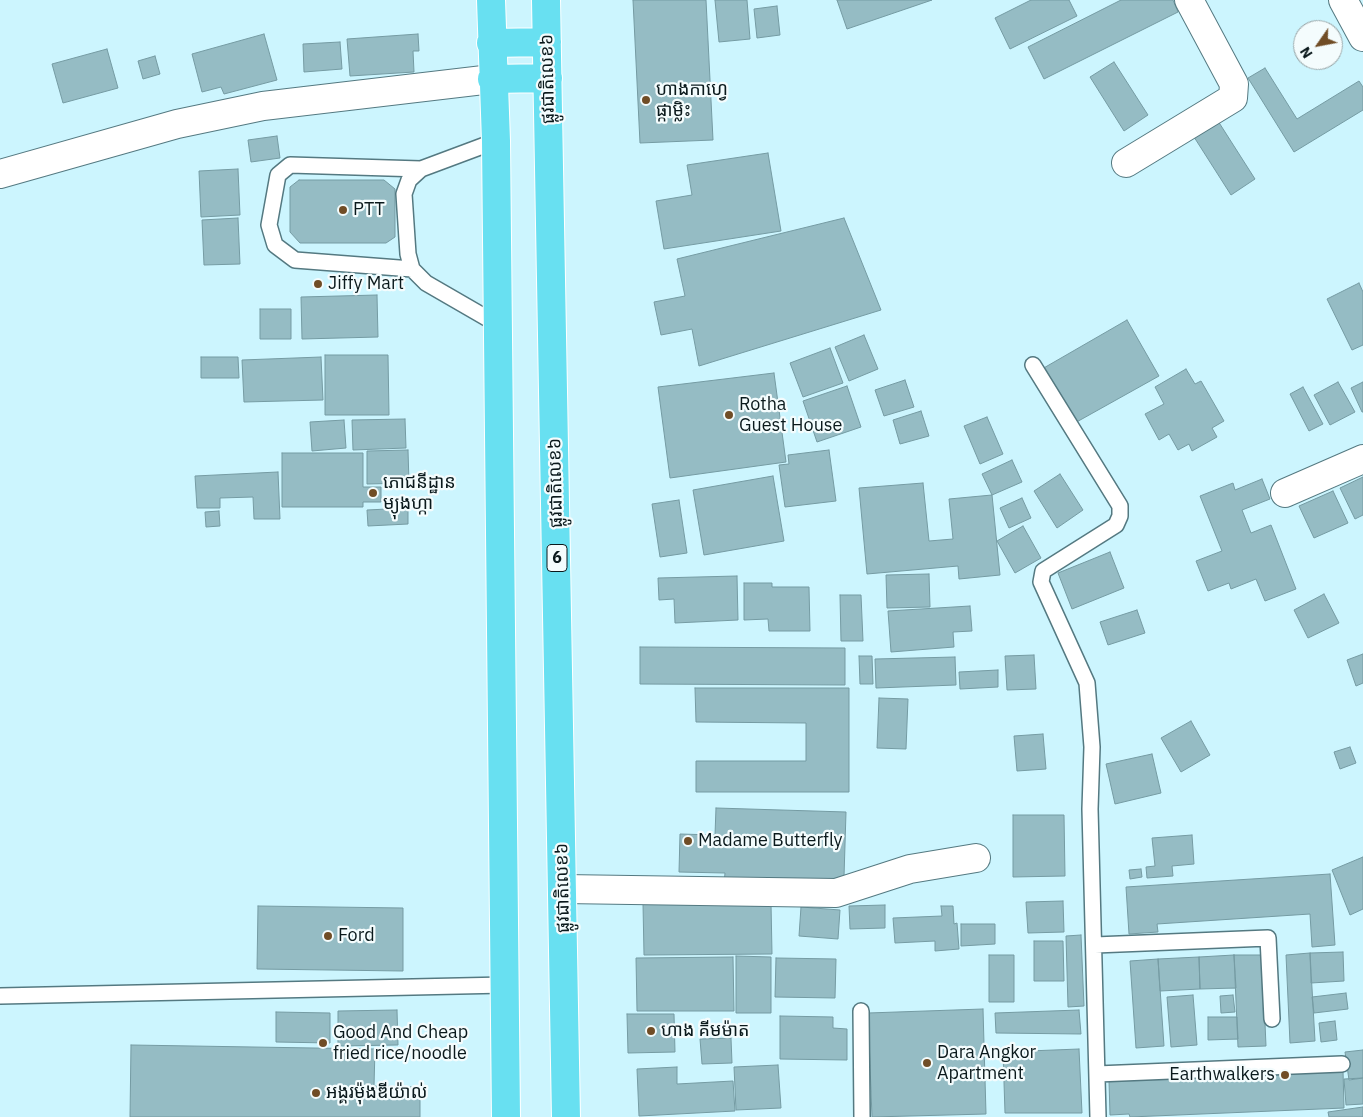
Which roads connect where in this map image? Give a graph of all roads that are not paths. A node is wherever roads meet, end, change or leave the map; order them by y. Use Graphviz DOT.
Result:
graph roads {
  1 [pos="491,0"];
  2 [pos="546,0"];
  3 [pos="1189,0"];
  4 [pos="1343,0"];
  5 [pos="1363,37"];
  6 [pos="547,42"];
  7 [pos="491,43"];
  8 [pos="548,78"];
  9 [pos="492,79"];
  10 [pos="496,141"];
  11 [pos="1126,164"];
  12 [pos="420,169"];
  13 [pos="0,174"];
  14 [pos="412,269"];
  15 [pos="497,324"];
  16 [pos="1033,365"];
  17 [pos="1363,459"];
  18 [pos="1285,493"];
  19 [pos="976,858"];
  20 [pos="563,889"];
  21 [pos="1096,945"];
  22 [pos="505,985"];
  23 [pos="0,996"];
  24 [pos="861,1011"];
  25 [pos="1272,1019"];
  26 [pos="1342,1064"];
  27 [pos="1097,1074"];
  28 [pos="506,1117"];
  29 [pos="566,1117"];
  30 [pos="862,1117"];
  31 [pos="1098,1117"];
  1 -- 7 [label="main road"];
  2 -- 6 [label="main road, ផ្លូវជាតិលេខ៦ / 6"];
  3 -- 11 [label="street"];
  4 -- 5 [label="street"];
  6 -- 7 [label="main road"];
  6 -- 8 [label="main road, ផ្លូវជាតិលេខ៦ / 6"];
  7 -- 9 [label="main road"];
  8 -- 9 [label="main road"];
  8 -- 20 [label="main road, ផ្លូវជាតិលេខ៦ / 6"];
  9 -- 10 [label="main road"];
  9 -- 13 [label="street"];
  10 -- 12 [label="lane"];
  10 -- 15 [label="main road"];
  12 -- 14 [label="lane"];
  12 -- 14 [label="lane"];
  14 -- 15 [label="lane"];
  15 -- 22 [label="main road"];
  16 -- 21 [label="lane"];
  17 -- 18 [label="street"];
  19 -- 20 [label="street"];
  20 -- 29 [label="main road, ផ្លូវជាតិលេខ៦ / 6"];
  21 -- 25 [label="lane"];
  21 -- 27 [label="lane"];
  22 -- 23 [label="lane"];
  22 -- 28 [label="main road"];
  24 -- 30 [label="lane"];
  26 -- 27 [label="lane"];
  27 -- 31 [label="lane"];
}
